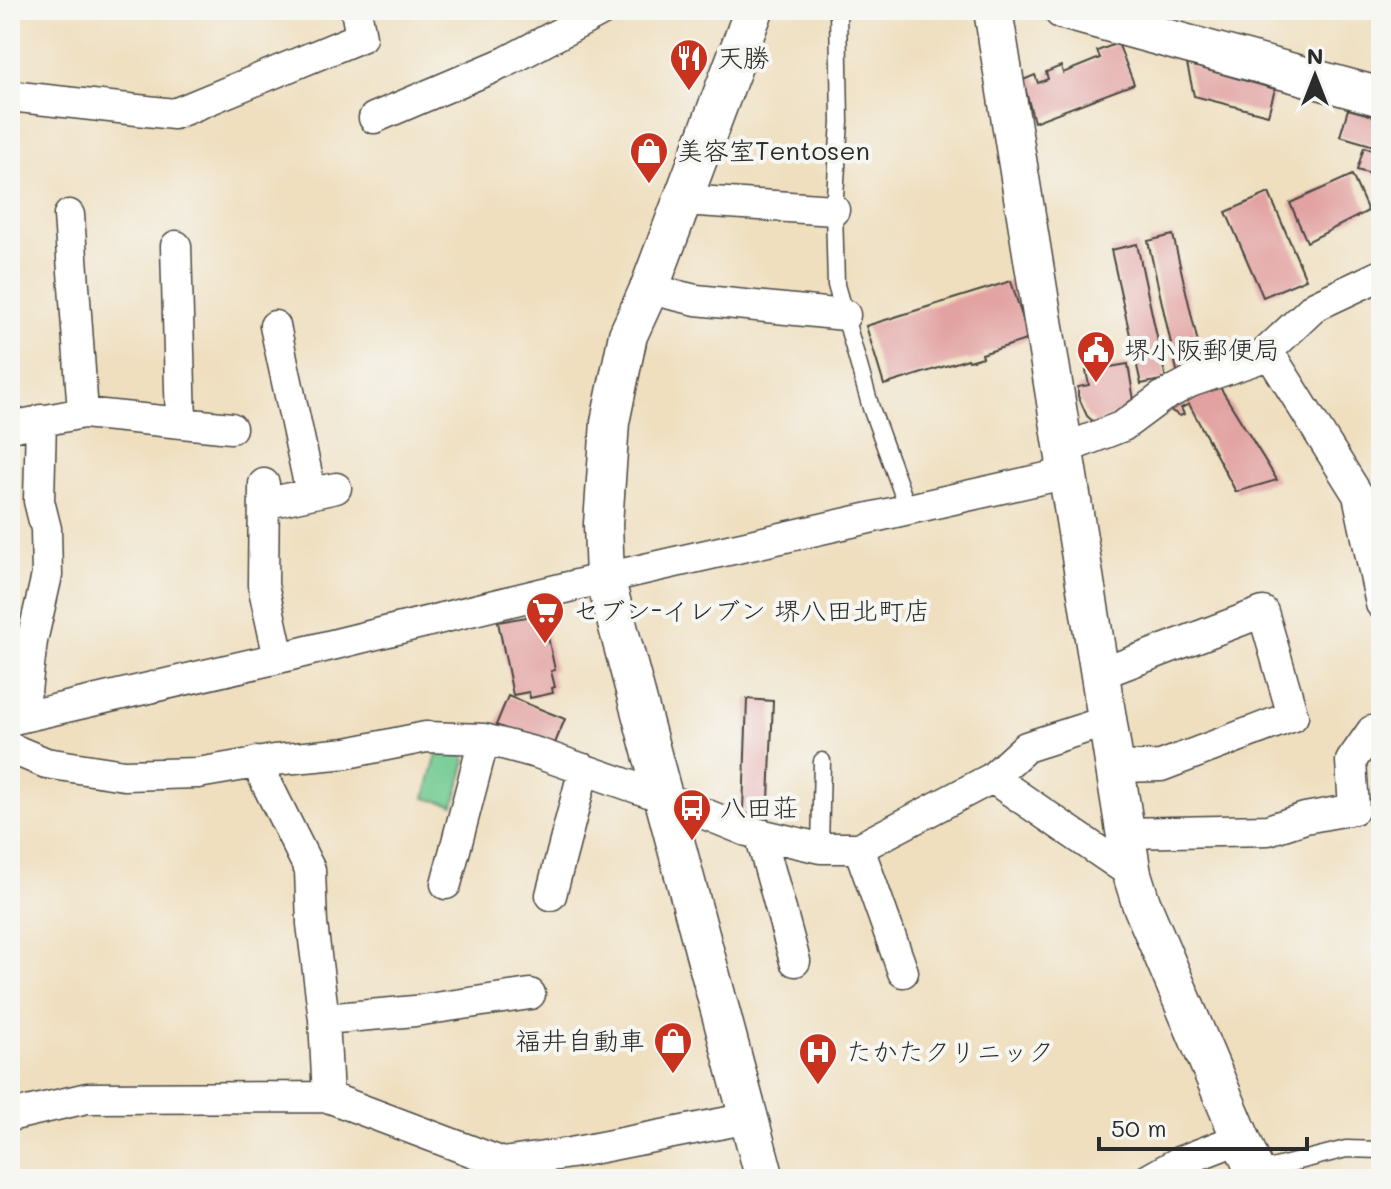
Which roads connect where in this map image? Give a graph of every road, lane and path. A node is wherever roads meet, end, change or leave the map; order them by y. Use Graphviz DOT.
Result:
graph roads {
  1 [pos="356,10"];
  2 [pos="603,10"];
  3 [pos="754,10"];
  4 [pos="838,10"];
  5 [pos="993,10"];
  6 [pos="1080,12"];
  7 [pos="1135,19"];
  8 [pos="10,96"];
  9 [pos="1381,97"];
  10 [pos="374,118"];
  11 [pos="683,200"];
  12 [pos="834,210"];
  13 [pos="69,215"];
  14 [pos="176,246"];
  15 [pos="1381,275"];
  16 [pos="649,289"];
  17 [pos="845,315"];
  18 [pos="275,326"];
  19 [pos="1268,351"];
  20 [pos="83,413"];
  21 [pos="41,420"];
  22 [pos="181,423"];
  23 [pos="10,427"];
  24 [pos="231,428"];
  25 [pos="1066,461"];
  26 [pos="908,509"];
  27 [pos="605,578"];
  28 [pos="1381,602"];
  29 [pos="279,658"];
  30 [pos="1100,674"];
  31 [pos="16,718"];
  32 [pos="1107,721"];
  33 [pos="1381,729"];
  34 [pos="484,739"];
  35 [pos="10,748"];
  36 [pos="822,761"];
  37 [pos="256,762"];
  38 [pos="1115,767"];
  39 [pos="584,769"];
  40 [pos="992,778"];
  41 [pos="663,797"];
  42 [pos="1125,833"];
  43 [pos="760,834"];
  44 [pos="820,848"];
  45 [pos="859,848"];
  46 [pos="1132,874"];
  47 [pos="446,884"];
  48 [pos="551,895"];
  49 [pos="795,961"];
  50 [pos="903,972"];
  51 [pos="530,994"];
  52 [pos="324,1019"];
  53 [pos="328,1097"];
  54 [pos="10,1116"];
  55 [pos="749,1118"];
  56 [pos="1241,1138"];
  57 [pos="1381,1150"];
  58 [pos="1257,1176"];
  59 [pos="765,1179"];
  60 [pos="1149,1179"];
  1 -- 8 [label="street"];
  2 -- 10 [label="street"];
  3 -- 11 [label="street"];
  4 -- 12 [label="lane"];
  5 -- 25 [label="street"];
  6 -- 7 [label="street"];
  7 -- 9 [label="street"];
  11 -- 12 [label="street"];
  11 -- 16 [label="street"];
  12 -- 17 [label="lane"];
  13 -- 20 [label="street"];
  14 -- 22 [label="street"];
  15 -- 19 [label="street"];
  16 -- 17 [label="street"];
  16 -- 27 [label="street"];
  17 -- 26 [label="lane"];
  18 -- 29 [label="street"];
  19 -- 25 [label="street"];
  19 -- 28 [label="street"];
  20 -- 21 [label="street"];
  20 -- 22 [label="street"];
  21 -- 23 [label="street"];
  21 -- 31 [label="street"];
  22 -- 24 [label="street"];
  25 -- 26 [label="street"];
  25 -- 30 [label="street"];
  26 -- 27 [label="street"];
  27 -- 29 [label="street"];
  27 -- 41 [label="street"];
  29 -- 31 [label="street"];
  30 -- 32 [label="street"];
  30 -- 38 [label="street"];
  32 -- 38 [label="street"];
  32 -- 40 [label="street"];
  33 -- 42 [label="street"];
  34 -- 37 [label="street"];
  34 -- 39 [label="street"];
  34 -- 47 [label="street"];
  35 -- 37 [label="street"];
  36 -- 44 [label="lane"];
  37 -- 52 [label="street"];
  38 -- 42 [label="street"];
  39 -- 41 [label="street"];
  39 -- 48 [label="street"];
  40 -- 45 [label="street"];
  40 -- 46 [label="street"];
  41 -- 43 [label="street"];
  41 -- 55 [label="street"];
  42 -- 46 [label="street"];
  43 -- 44 [label="street"];
  43 -- 49 [label="street"];
  44 -- 45 [label="street"];
  45 -- 50 [label="street"];
  46 -- 56 [label="street"];
  51 -- 52 [label="street"];
  52 -- 53 [label="street"];
  53 -- 54 [label="street"];
  53 -- 55 [label="street"];
  55 -- 59 [label="street"];
  56 -- 58 [label="street"];
  56 -- 60 [label="street"];
  57 -- 58 [label="lane"];
}
